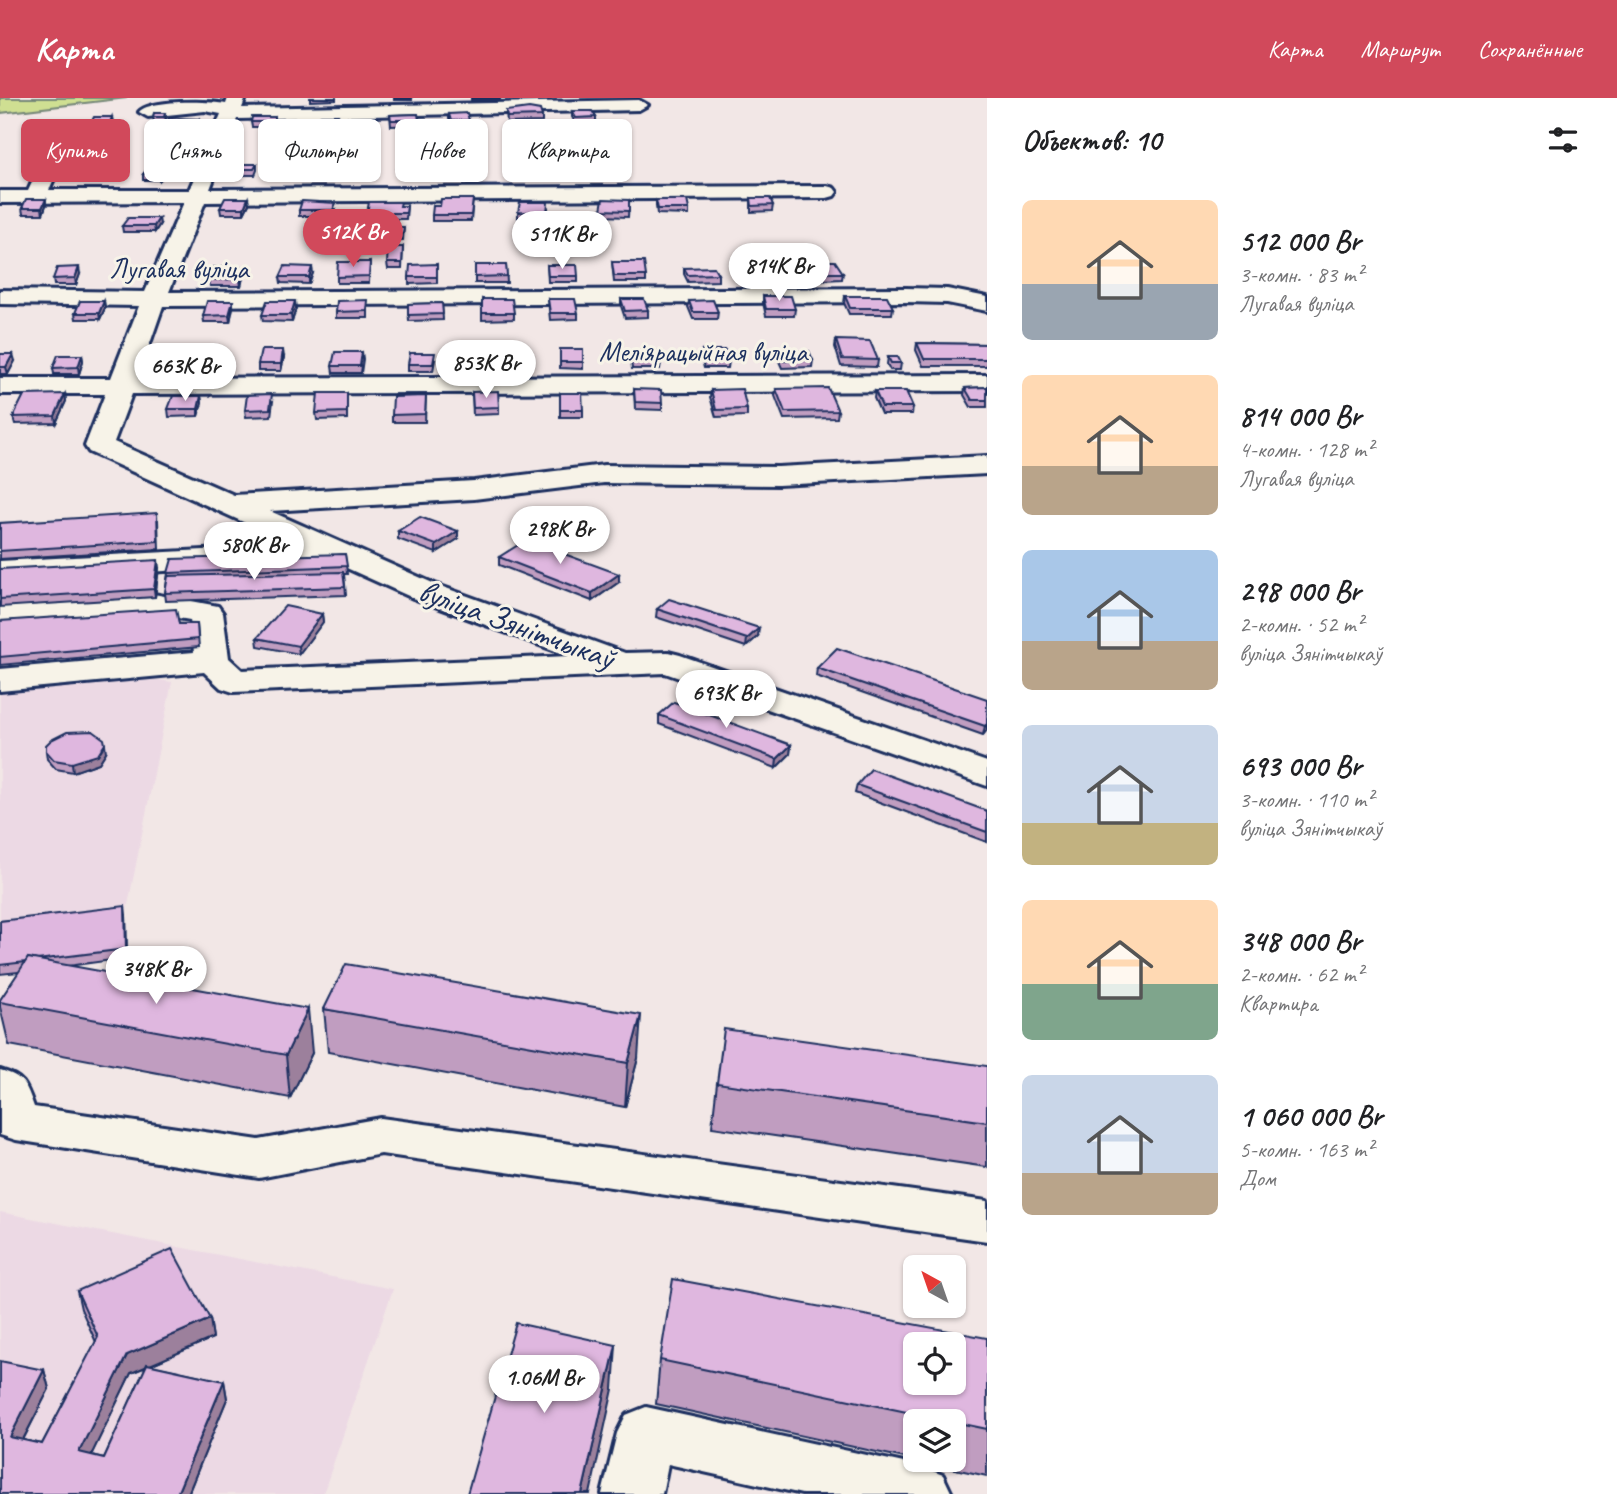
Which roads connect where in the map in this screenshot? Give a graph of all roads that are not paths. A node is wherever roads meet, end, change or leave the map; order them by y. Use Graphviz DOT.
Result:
graph roads {
  1 [pos="538,103"];
  2 [pos="639,105"];
  3 [pos="233,107"];
  4 [pos="148,113"];
  5 [pos="43,182"];
  6 [pos="827,192"];
  7 [pos="195,195"];
  8 [pos="0,197"];
  9 [pos="36,197"];
  10 [pos="0,297"];
  11 [pos="154,299"];
  12 [pos="987,304"];
  13 [pos="987,383"];
  14 [pos="0,386"];
  15 [pos="121,386"];
  16 [pos="987,465"];
  17 [pos="230,505"];
  18 [pos="336,552"];
  19 [pos="0,571"];
  20 [pos="0,614"];
  21 [pos="212,661"];
  22 [pos="622,664"];
  23 [pos="0,680"];
  24 [pos="981,762"];
  25 [pos="0,1087"];
  26 [pos="987,1221"];
  27 [pos="632,1494"];
  28 [pos="922,1494"];
  1 -- 2 [label="street"];
  1 -- 3 [label="street"];
  3 -- 4 [label="street"];
  3 -- 7 [label="street"];
  5 -- 9 [label="street"];
  6 -- 7 [label="street"];
  7 -- 9 [label="street"];
  7 -- 11 [label="street"];
  8 -- 9 [label="street"];
  10 -- 11 [label="street, Лугавая вуліца"];
  11 -- 12 [label="street, Лугавая вуліца"];
  11 -- 15 [label="street"];
  13 -- 15 [label="street, Меліярацыйная вуліца"];
  14 -- 15 [label="street, Меліярацыйная вуліца"];
  15 -- 17 [label="street, вуліца Зянітчыкаў"];
  16 -- 17 [label="street"];
  17 -- 18 [label="street, вуліца Зянітчыкаў"];
  18 -- 19 [label="street"];
  18 -- 22 [label="street, вуліца Зянітчыкаў"];
  20 -- 21 [label="street"];
  21 -- 22 [label="street"];
  21 -- 23 [label="street"];
  22 -- 24 [label="street, вуліца Зянітчыкаў"];
  25 -- 26 [label="street"];
  27 -- 28 [label="street"];
}
